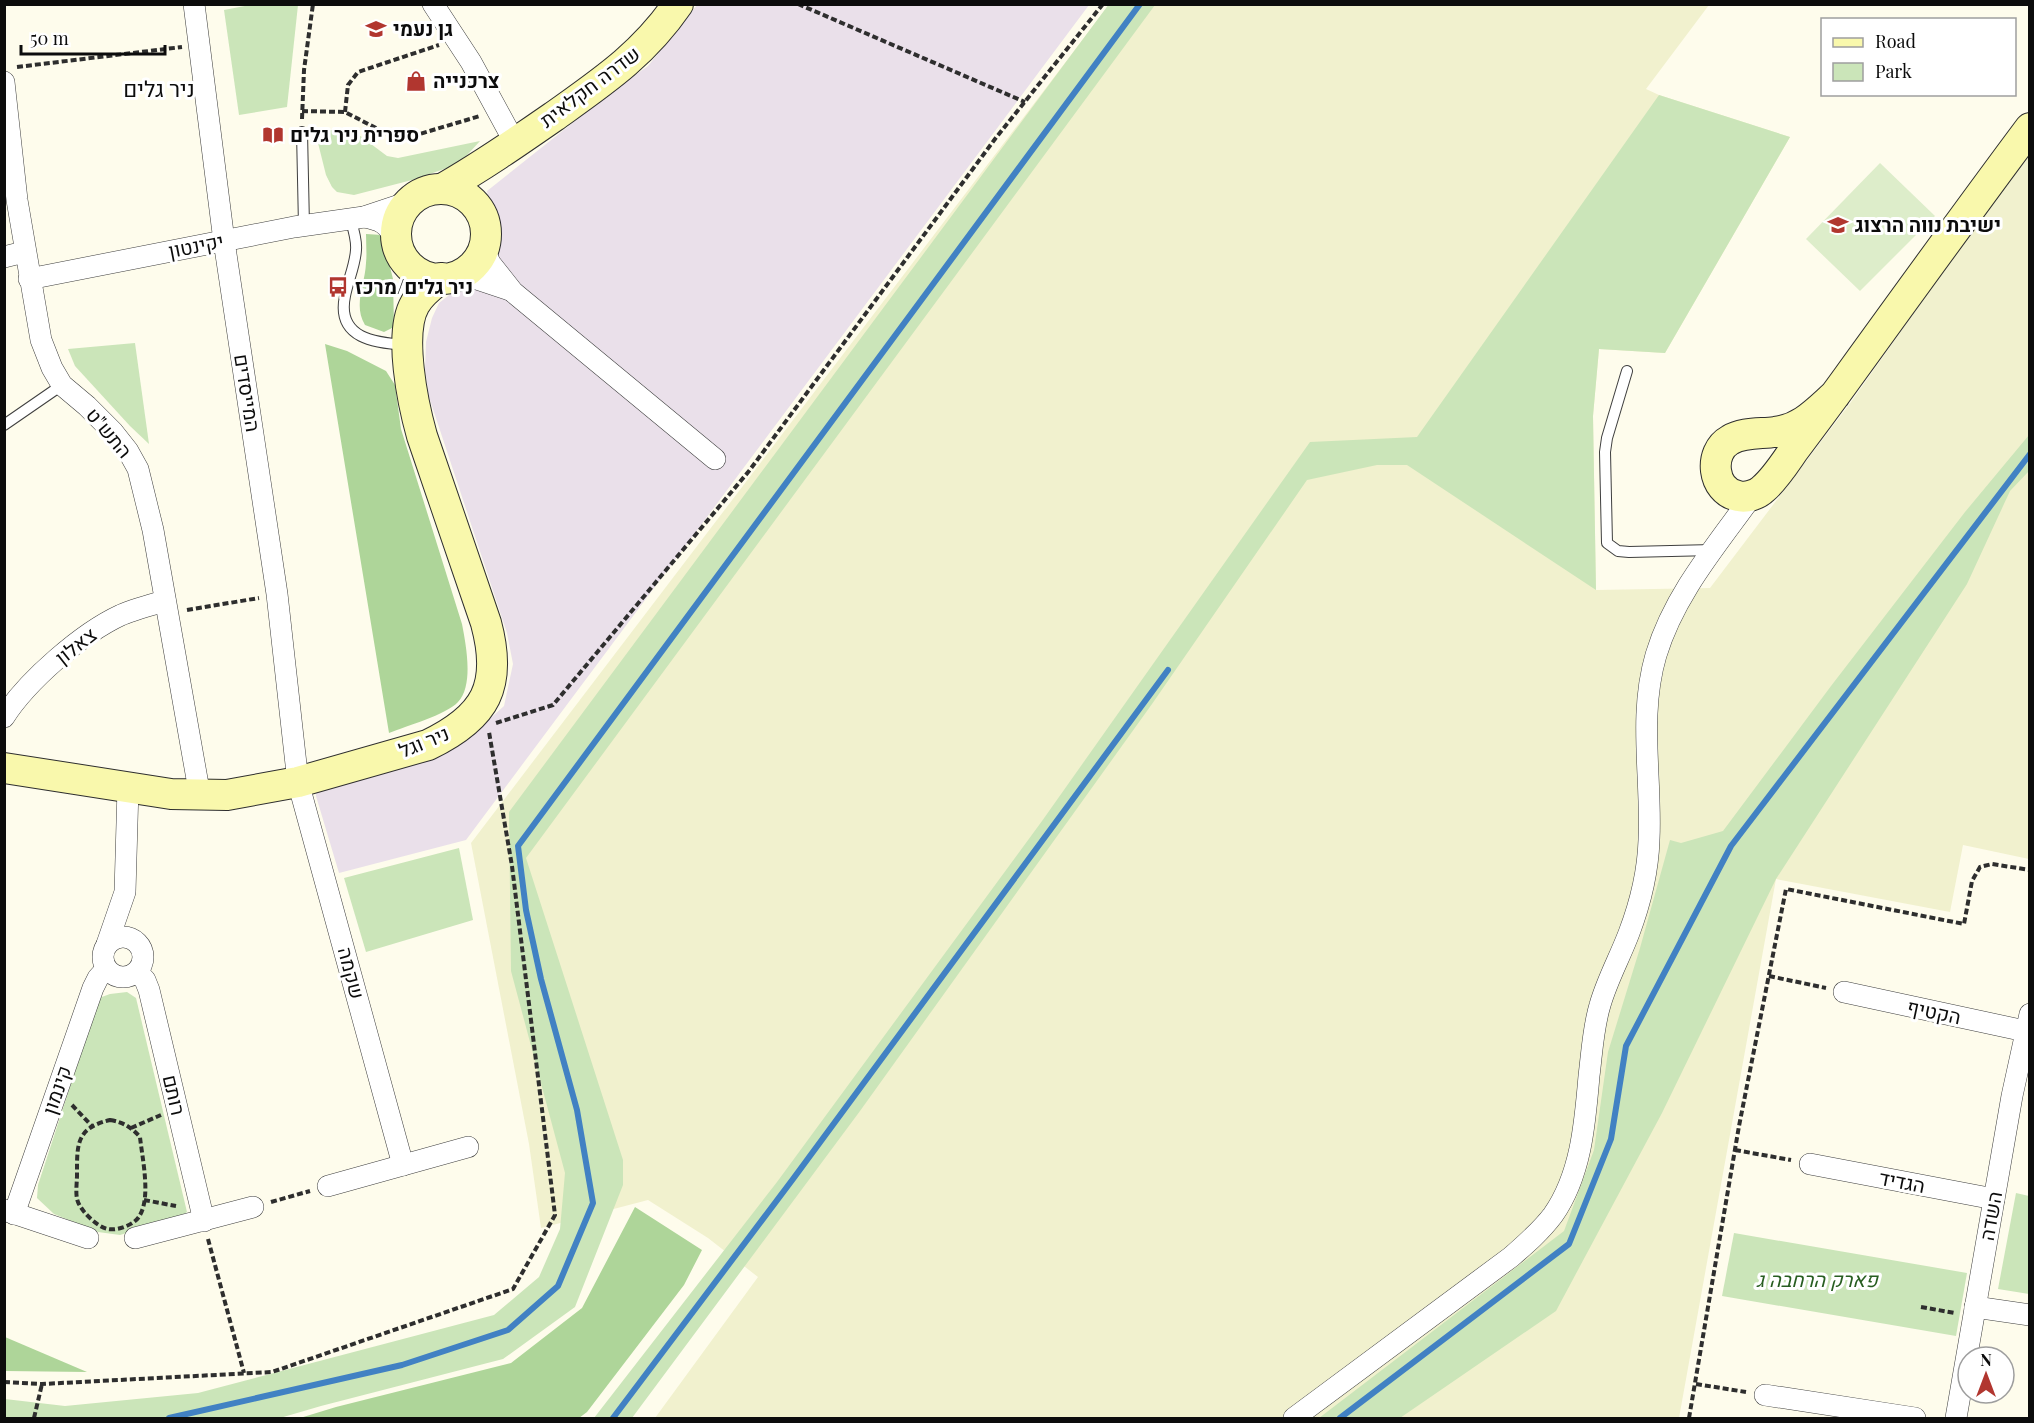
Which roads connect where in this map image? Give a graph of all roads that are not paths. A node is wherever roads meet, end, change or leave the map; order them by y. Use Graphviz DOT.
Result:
graph roads {
  1 [pos="194,4"];
  2 [pos="433,4"];
  3 [pos="678,4"];
  4 [pos="10,75"];
  5 [pos="2030,128"];
  6 [pos="302,132"];
  7 [pos="504,151"];
  8 [pos="442,189"];
  9 [pos="410,202"];
  10 [pos="479,210"];
  11 [pos="357,217"];
  12 [pos="304,226"];
  13 [pos="224,241"];
  14 [pos="483,248"];
  15 [pos="400,250"];
  16 [pos="14,254"];
  17 [pos="451,276"];
  18 [pos="29,279"];
  19 [pos="513,292"];
  20 [pos="409,335"];
  21 [pos="1627,371"];
  22 [pos="62,385"];
  23 [pos="1835,395"];
  24 [pos="4,425"];
  25 [pos="715,459"];
  26 [pos="1752,496"];
  27 [pos="1713,550"];
  28 [pos="166,607"];
  29 [pos="4,717"];
  30 [pos="4,768"];
  31 [pos="298,782"];
  32 [pos="128,788"];
  33 [pos="200,796"];
  34 [pos="125,892"];
  35 [pos="107,944"];
  36 [pos="141,947"];
  37 [pos="106,969"];
  38 [pos="136,972"];
  39 [pos="1844,992"];
  40 [pos="2027,1022"];
  41 [pos="468,1148"];
  42 [pos="1810,1164"];
  43 [pos="404,1165"];
  44 [pos="328,1186"];
  45 [pos="1994,1199"];
  46 [pos="253,1207"];
  47 [pos="9,1212"];
  48 [pos="202,1215"];
  49 [pos="88,1238"];
  50 [pos="135,1238"];
  51 [pos="1974,1311"];
  52 [pos="2030,1315"];
  53 [pos="1765,1395"];
  54 [pos="1294,1419"];
  55 [pos="1915,1419"];
  56 [pos="1956,1419"];
  1 -- 13 [label="street, המייסדים"];
  2 -- 7 [label="street"];
  3 -- 7 [label="street, שדרה חקלאית"];
  4 -- 16 [label="street, התש\"ט"];
  5 -- 23 [label="street"];
  6 -- 12 [label="lane"];
  7 -- 8 [label="street, שדרה חקלאית"];
  7 -- 10 [label="street, שדרה חקלאית"];
  8 -- 9 [label="street"];
  8 -- 10 [label="street"];
  9 -- 11 [label="street, יקינטון"];
  9 -- 15 [label="street"];
  10 -- 14 [label="street"];
  11 -- 12 [label="street, יקינטון"];
  11 -- 15 [label="street"];
  11 -- 20 [label="lane"];
  12 -- 13 [label="street, יקינטון"];
  13 -- 18 [label="street, יקינטון"];
  13 -- 31 [label="street, המייסדים"];
  14 -- 17 [label="street"];
  14 -- 19 [label="street"];
  15 -- 17 [label="street"];
  15 -- 20 [label="street, ניר וגל"];
  16 -- 18 [label="street, התש\"ט"];
  17 -- 19 [label="street"];
  17 -- 20 [label="street, ניר וגל"];
  18 -- 22 [label="street, התש\"ט"];
  19 -- 25 [label="street"];
  20 -- 31 [label="street, ניר וגל"];
  21 -- 27 [label="lane"];
  22 -- 24 [label="lane"];
  22 -- 28 [label="street, התש\"ט"];
  23 -- 26 [label="street"];
  23 -- 26 [label="street"];
  26 -- 27 [label="street"];
  27 -- 54 [label="street"];
  28 -- 29 [label="street, צאלון"];
  28 -- 33 [label="street, התש\"ט"];
  30 -- 32 [label="street, ניר וגל"];
  31 -- 33 [label="street, ניר וגל"];
  31 -- 43 [label="street, שקמה"];
  32 -- 33 [label="street, ניר וגל"];
  32 -- 34 [label="street"];
  34 -- 35 [label="street"];
  34 -- 36 [label="street"];
  35 -- 36 [label="street"];
  35 -- 37 [label="street"];
  36 -- 38 [label="street"];
  37 -- 38 [label="street"];
  37 -- 47 [label="street, קינמון"];
  38 -- 48 [label="street, רותם"];
  39 -- 40 [label="street, הקטיף"];
  40 -- 45 [label="street, השדה"];
  41 -- 43 [label="street"];
  42 -- 45 [label="street, הגדיד"];
  43 -- 44 [label="street"];
  45 -- 51 [label="street, השדה"];
  46 -- 48 [label="street"];
  47 -- 49 [label="street, קינמון"];
  48 -- 50 [label="street"];
  51 -- 52 [label="street"];
  51 -- 56 [label="street, השדה"];
  53 -- 55 [label="street"];
}
